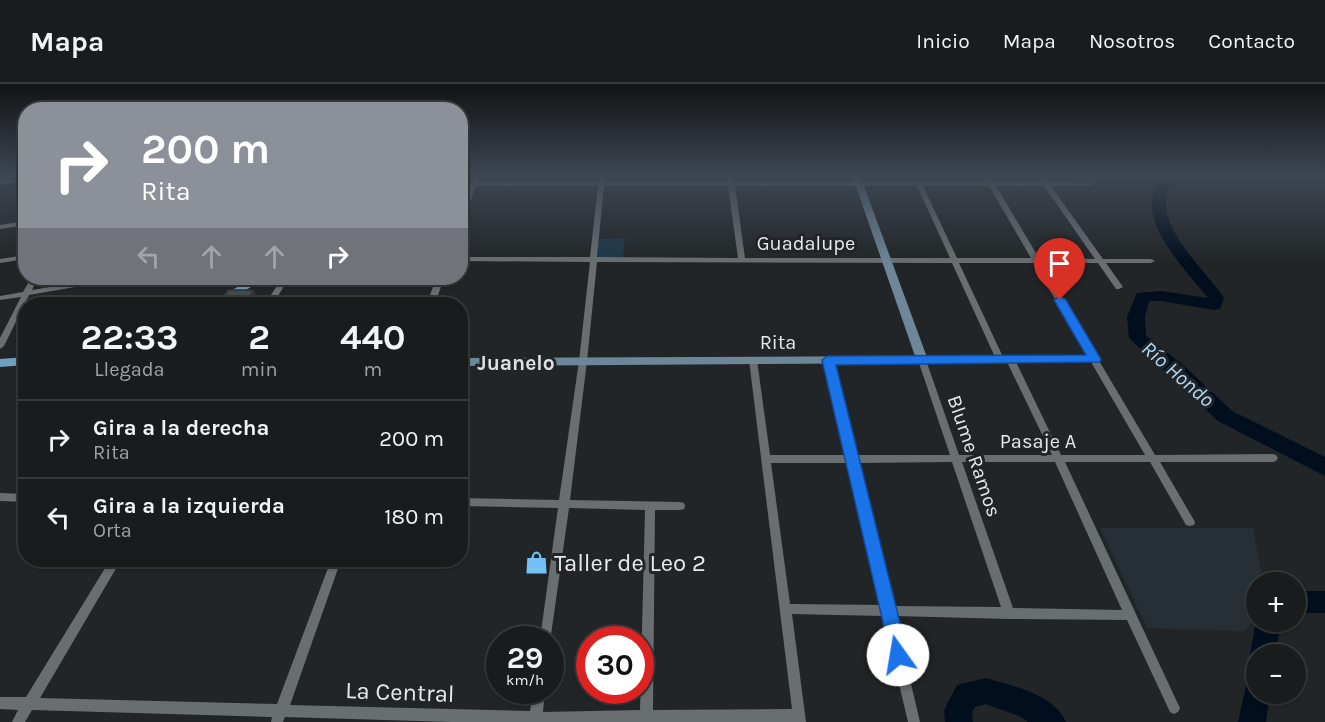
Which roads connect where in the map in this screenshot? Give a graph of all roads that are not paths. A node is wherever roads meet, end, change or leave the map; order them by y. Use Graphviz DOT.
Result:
graph roads {
  1 [pos="599,205"];
  2 [pos="734,205"];
  3 [pos="866,205"];
  4 [pos="929,205"];
  5 [pos="1004,205"];
  6 [pos="1061,205"];
  7 [pos="18,225"];
  8 [pos="0,227"];
  9 [pos="18,258"];
  10 [pos="468,259"];
  11 [pos="594,259"];
  12 [pos="742,259"];
  13 [pos="954,259"];
  14 [pos="885,260"];
  15 [pos="1037,260"];
  16 [pos="1101,260"];
  17 [pos="0,261"];
  18 [pos="1151,261"];
  19 [pos="31,285"];
  20 [pos="74,285"];
  21 [pos="248,285"];
  22 [pos="1119,287"];
  23 [pos="27,293"];
  24 [pos="25,297"];
  25 [pos="226,297"];
  26 [pos="0,298"];
  27 [pos="18,311"];
  28 [pos="0,346"];
  29 [pos="1005,359"];
  30 [pos="1095,359"];
  31 [pos="753,360"];
  32 [pos="828,360"];
  33 [pos="922,360"];
  34 [pos="18,361"];
  35 [pos="583,361"];
  36 [pos="468,362"];
  37 [pos="0,363"];
  38 [pos="1155,458"];
  39 [pos="1273,458"];
  40 [pos="766,459"];
  41 [pos="852,459"];
  42 [pos="956,459"];
  43 [pos="1059,460"];
  44 [pos="0,497"];
  45 [pos="18,498"];
  46 [pos="468,502"];
  47 [pos="564,503"];
  48 [pos="650,506"];
  49 [pos="680,506"];
  50 [pos="1190,522"];
  51 [pos="112,567"];
  52 [pos="333,567"];
  53 [pos="784,609"];
  54 [pos="888,610"];
  55 [pos="1009,614"];
  56 [pos="1132,615"];
  57 [pos="548,626"];
  58 [pos="0,703"];
  59 [pos="29,704"];
  60 [pos="537,704"];
  61 [pos="1174,708"];
  62 [pos="279,716"];
  63 [pos="800,718"];
  64 [pos="646,719"];
  65 [pos="535,720"];
  66 [pos="18,722"];
  67 [pos="914,722"];
  1 -- 11 [label="street"];
  2 -- 12 [label="street"];
  3 -- 14 [label="street, Blume Ramos"];
  4 -- 13 [label="street"];
  5 -- 15 [label="street"];
  6 -- 16 [label="street"];
  7 -- 8 [label="street"];
  9 -- 17 [label="street"];
  10 -- 11 [label="street, Guadalupe"];
  11 -- 12 [label="street, Guadalupe"];
  11 -- 35 [label="street"];
  12 -- 14 [label="street, Guadalupe"];
  13 -- 14 [label="street, Guadalupe"];
  13 -- 15 [label="street, Guadalupe"];
  13 -- 29 [label="street"];
  14 -- 33 [label="street, Blume Ramos"];
  15 -- 16 [label="street, Guadalupe"];
  15 -- 30 [label="street"];
  16 -- 18 [label="street, Guadalupe"];
  16 -- 22 [label="street"];
  19 -- 23 [label="street"];
  20 -- 23 [label="street"];
  21 -- 25 [label="main road"];
  23 -- 24 [label="street"];
  23 -- 26 [label="street"];
  27 -- 28 [label="street"];
  29 -- 30 [label="street, Rita"];
  29 -- 33 [label="street, Rita"];
  29 -- 43 [label="street"];
  30 -- 38 [label="street"];
  31 -- 32 [label="street, Rita"];
  31 -- 35 [label="street, Rita"];
  31 -- 40 [label="street"];
  32 -- 33 [label="street, Rita"];
  32 -- 41 [label="street"];
  33 -- 42 [label="street, Blume Ramos"];
  34 -- 37 [label="main road"];
  35 -- 36 [label="street, Rita"];
  35 -- 47 [label="street"];
  38 -- 39 [label="street, Pasaje A"];
  38 -- 43 [label="street, Pasaje A"];
  38 -- 50 [label="street"];
  40 -- 41 [label="street, Pasaje A"];
  40 -- 53 [label="street"];
  41 -- 42 [label="street, Pasaje A"];
  41 -- 54 [label="street"];
  42 -- 43 [label="street, Pasaje A"];
  42 -- 55 [label="street, Blume Ramos"];
  43 -- 56 [label="street"];
  44 -- 45 [label="street"];
  46 -- 47 [label="street"];
  47 -- 48 [label="street"];
  47 -- 57 [label="street"];
  48 -- 49 [label="street"];
  48 -- 64 [label="street"];
  51 -- 59 [label="street"];
  52 -- 62 [label="street"];
  53 -- 54 [label="street"];
  53 -- 63 [label="street"];
  54 -- 55 [label="street"];
  54 -- 67 [label="street"];
  55 -- 56 [label="street"];
  56 -- 61 [label="street"];
  58 -- 59 [label="street, La Central"];
  59 -- 62 [label="street, La Central"];
  59 -- 66 [label="street"];
  60 -- 65 [label="street"];
  62 -- 65 [label="street, La Central"];
  63 -- 64 [label="street, La Central"];
  64 -- 65 [label="street, La Central"];
}
